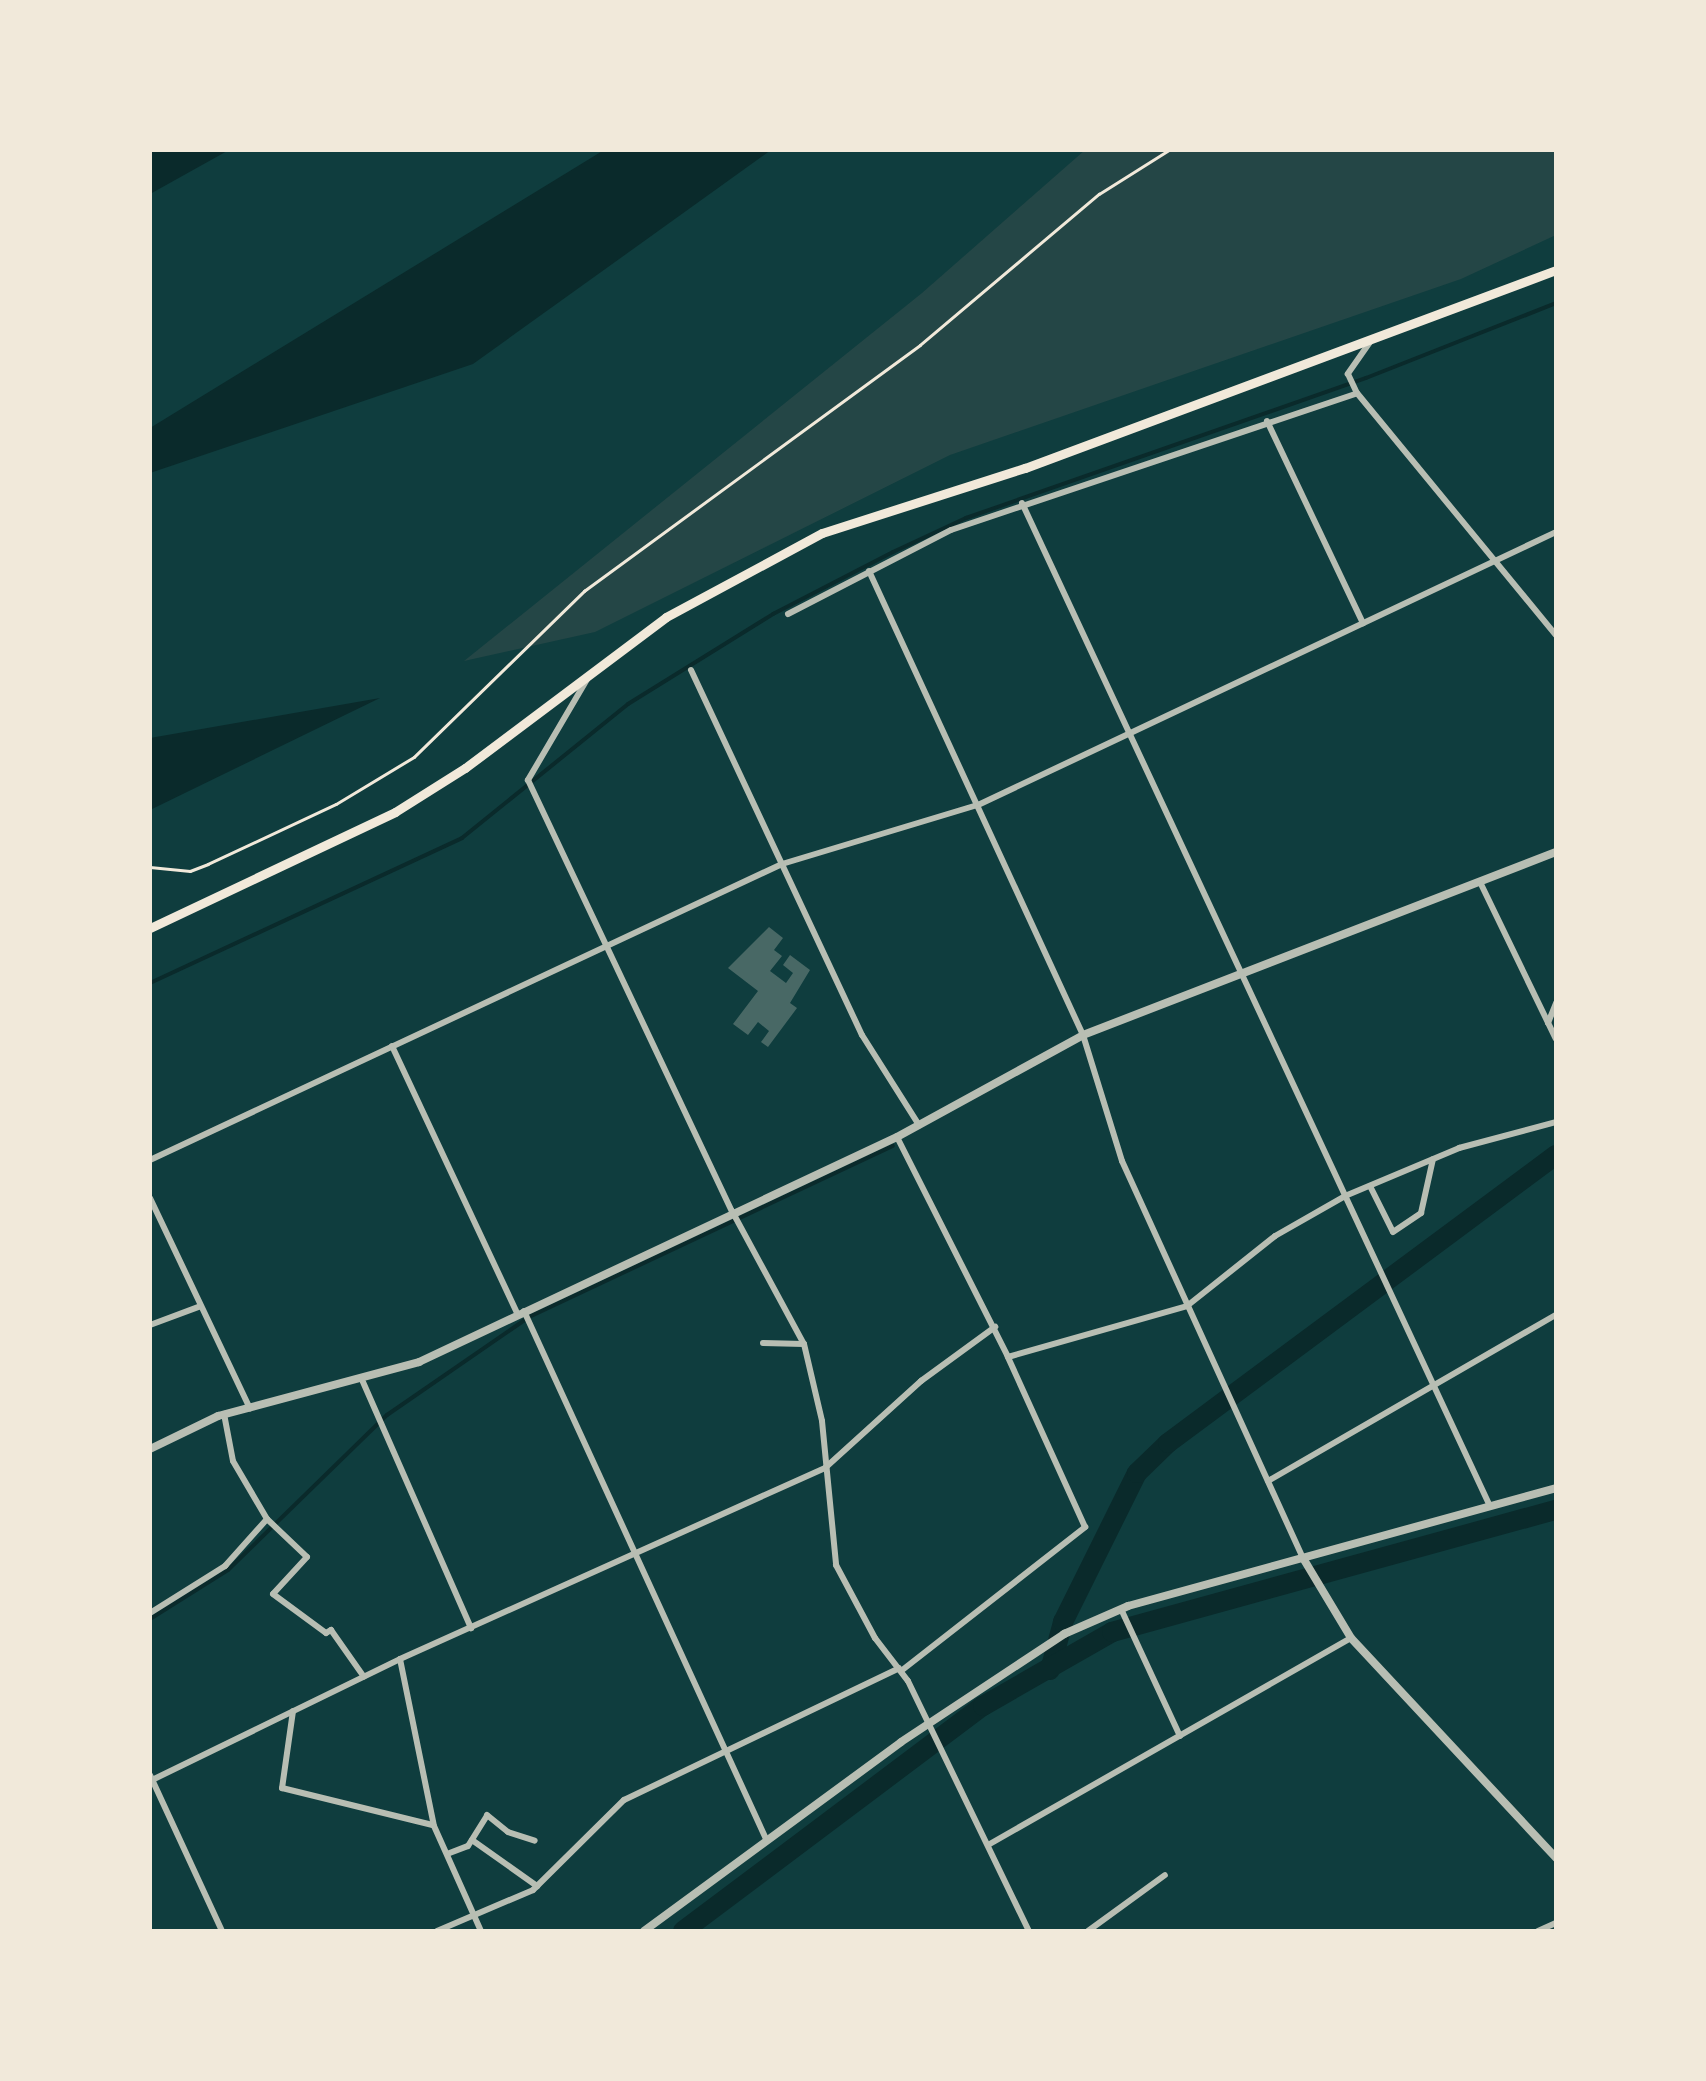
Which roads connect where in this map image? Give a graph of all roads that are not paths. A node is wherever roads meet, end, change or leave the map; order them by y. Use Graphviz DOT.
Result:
graph roads {
  1 [pos="1556,270"];
  2 [pos="1370,342"];
  3 [pos="1356,391"];
  4 [pos="1267,420"];
  5 [pos="1022,504"];
  6 [pos="1556,532"];
  7 [pos="1496,562"];
  8 [pos="869,571"];
  9 [pos="788,614"];
  10 [pos="1363,624"];
  11 [pos="1556,635"];
  12 [pos="691,670"];
  13 [pos="590,674"];
  14 [pos="1129,734"];
  15 [pos="978,805"];
  16 [pos="1556,852"];
  17 [pos="782,864"];
  18 [pos="1480,882"];
  19 [pos="150,928"];
  20 [pos="607,944"];
  21 [pos="1242,974"];
  22 [pos="1556,1003"];
  23 [pos="1548,1023"];
  24 [pos="1082,1034"];
  25 [pos="1556,1039"];
  26 [pos="392,1046"];
  27 [pos="1556,1122"];
  28 [pos="920,1125"];
  29 [pos="897,1137"];
  30 [pos="1433,1158"];
  31 [pos="150,1160"];
  32 [pos="1370,1186"];
  33 [pos="1345,1196"];
  34 [pos="150,1198"];
  35 [pos="732,1212"];
  36 [pos="201,1306"];
  37 [pos="1187,1306"];
  38 [pos="522,1312"];
  39 [pos="1556,1315"];
  40 [pos="150,1324"];
  41 [pos="994,1327"];
  42 [pos="763,1343"];
  43 [pos="804,1344"];
  44 [pos="1008,1356"];
  45 [pos="363,1382"];
  46 [pos="1436,1386"];
  47 [pos="250,1409"];
  48 [pos="224,1414"];
  49 [pos="150,1449"];
  50 [pos="826,1468"];
  51 [pos="1268,1481"];
  52 [pos="1556,1488"];
  53 [pos="1490,1506"];
  54 [pos="267,1519"];
  55 [pos="635,1554"];
  56 [pos="1303,1558"];
  57 [pos="1122,1610"];
  58 [pos="150,1613"];
  59 [pos="471,1628"];
  60 [pos="1352,1638"];
  61 [pos="400,1660"];
  62 [pos="900,1669"];
  63 [pos="364,1677"];
  64 [pos="293,1711"];
  65 [pos="929,1724"];
  66 [pos="1180,1736"];
  67 [pos="726,1754"];
  68 [pos="151,1779"];
  69 [pos="434,1826"];
  70 [pos="472,1840"];
  71 [pos="535,1840"];
  72 [pos="767,1841"];
  73 [pos="988,1845"];
  74 [pos="447,1854"];
  75 [pos="1556,1858"];
  76 [pos="1165,1875"];
  77 [pos="537,1886"];
  78 [pos="474,1915"];
  79 [pos="1556,1924"];
  80 [pos="222,1931"];
  81 [pos="437,1931"];
  82 [pos="482,1931"];
  83 [pos="644,1931"];
  84 [pos="1030,1931"];
  85 [pos="1088,1931"];
  86 [pos="1538,1931"];
  1 -- 2 [label="main road"];
  2 -- 3 [label="street"];
  2 -- 13 [label="main road"];
  3 -- 4 [label="street"];
  3 -- 7 [label="street"];
  4 -- 5 [label="street"];
  4 -- 10 [label="street"];
  5 -- 8 [label="street"];
  5 -- 14 [label="street"];
  6 -- 7 [label="street"];
  7 -- 10 [label="street"];
  7 -- 11 [label="street"];
  8 -- 9 [label="street"];
  8 -- 15 [label="street"];
  10 -- 14 [label="street"];
  12 -- 17 [label="street"];
  13 -- 19 [label="main road"];
  13 -- 20 [label="street"];
  14 -- 15 [label="street"];
  14 -- 21 [label="street"];
  15 -- 17 [label="street"];
  15 -- 24 [label="street"];
  16 -- 18 [label="street"];
  17 -- 20 [label="street"];
  17 -- 28 [label="street"];
  18 -- 21 [label="street"];
  18 -- 23 [label="street"];
  20 -- 26 [label="street"];
  20 -- 35 [label="street"];
  21 -- 24 [label="street"];
  21 -- 33 [label="street"];
  22 -- 23 [label="street"];
  23 -- 25 [label="street"];
  24 -- 28 [label="street"];
  24 -- 37 [label="street"];
  26 -- 31 [label="street"];
  26 -- 38 [label="street"];
  27 -- 30 [label="street"];
  28 -- 29 [label="street"];
  29 -- 35 [label="street"];
  29 -- 41 [label="street"];
  30 -- 32 [label="street"];
  30 -- 32 [label="street"];
  32 -- 33 [label="street"];
  33 -- 37 [label="street"];
  33 -- 46 [label="street"];
  34 -- 36 [label="street"];
  35 -- 38 [label="street"];
  35 -- 43 [label="street"];
  36 -- 40 [label="street"];
  36 -- 47 [label="street"];
  37 -- 44 [label="street"];
  37 -- 51 [label="street"];
  38 -- 45 [label="street"];
  38 -- 55 [label="street"];
  39 -- 46 [label="street"];
  41 -- 44 [label="street"];
  41 -- 50 [label="street"];
  42 -- 43 [label="street"];
  43 -- 50 [label="street"];
  44 -- 62 [label="street"];
  45 -- 47 [label="street"];
  45 -- 59 [label="street"];
  46 -- 51 [label="street"];
  46 -- 53 [label="street"];
  47 -- 48 [label="street"];
  48 -- 49 [label="street"];
  48 -- 54 [label="street"];
  50 -- 55 [label="street"];
  50 -- 62 [label="street"];
  51 -- 56 [label="street"];
  52 -- 53 [label="street"];
  53 -- 56 [label="street"];
  54 -- 58 [label="street"];
  54 -- 63 [label="street"];
  55 -- 59 [label="street"];
  55 -- 67 [label="street"];
  56 -- 57 [label="street"];
  56 -- 60 [label="street"];
  57 -- 65 [label="street"];
  57 -- 66 [label="street"];
  59 -- 61 [label="street"];
  60 -- 66 [label="street"];
  60 -- 75 [label="street"];
  61 -- 63 [label="street"];
  61 -- 69 [label="street"];
  62 -- 65 [label="street"];
  62 -- 67 [label="street"];
  63 -- 64 [label="street"];
  64 -- 68 [label="street"];
  64 -- 69 [label="street"];
  65 -- 72 [label="street"];
  65 -- 73 [label="street"];
  66 -- 73 [label="street"];
  67 -- 72 [label="street"];
  67 -- 77 [label="street"];
  68 -- 80 [label="street"];
  69 -- 74 [label="street"];
  70 -- 71 [label="street"];
  70 -- 74 [label="street"];
  70 -- 77 [label="street"];
  72 -- 83 [label="street"];
  73 -- 84 [label="street"];
  74 -- 78 [label="street"];
  76 -- 85 [label="street"];
  77 -- 78 [label="street"];
  78 -- 81 [label="street"];
  78 -- 82 [label="street"];
  79 -- 86 [label="street"];
}
